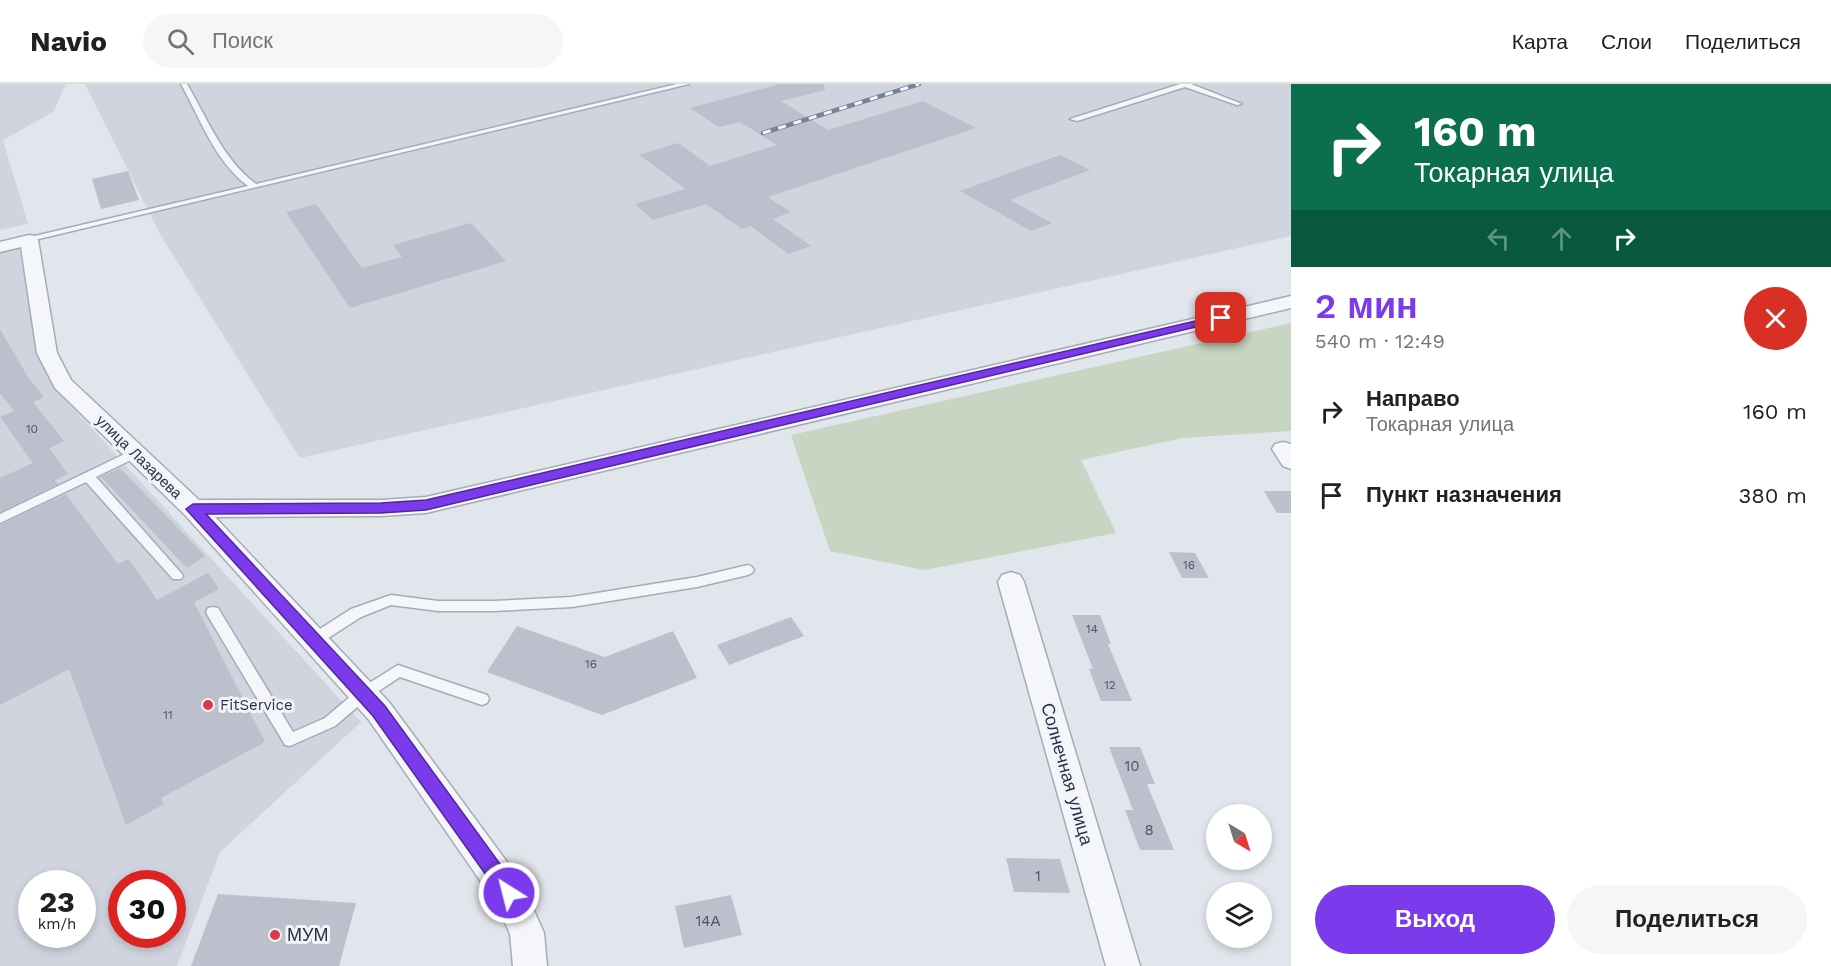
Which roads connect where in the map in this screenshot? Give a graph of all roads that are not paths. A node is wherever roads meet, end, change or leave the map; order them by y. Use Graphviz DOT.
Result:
graph roads {
  1 [pos="184,84"];
  2 [pos="686,84"];
  3 [pos="1186,84"];
  4 [pos="1239,104"];
  5 [pos="1074,119"];
  6 [pos="254,186"];
  7 [pos="29,240"];
  8 [pos="0,247"];
  9 [pos="1291,302"];
  10 [pos="135,453"];
  11 [pos="88,476"];
  12 [pos="193,509"];
  13 [pos="0,519"];
  14 [pos="748,570"];
  15 [pos="177,576"];
  16 [pos="1011,582"];
  17 [pos="213,612"];
  18 [pos="314,640"];
  19 [pos="363,694"];
  20 [pos="482,699"];
  21 [pos="530,966"];
  22 [pos="1123,966"];
  1 -- 6 [label="lane"];
  2 -- 6 [label="lane"];
  3 -- 4 [label="lane"];
  3 -- 5 [label="lane"];
  6 -- 7 [label="lane"];
  7 -- 8 [label="street"];
  7 -- 10 [label="street, улица Лазарева"];
  9 -- 12 [label="street"];
  10 -- 11 [label="lane"];
  10 -- 12 [label="street, улица Лазарева"];
  11 -- 13 [label="lane"];
  11 -- 15 [label="lane"];
  12 -- 18 [label="street, улица Лазарева"];
  14 -- 18 [label="lane"];
  16 -- 22 [label="street, Солнечная улица"];
  17 -- 19 [label="lane"];
  18 -- 19 [label="street, улица Лазарева"];
  19 -- 20 [label="lane"];
  19 -- 21 [label="street, улица Лазарева"];
}
